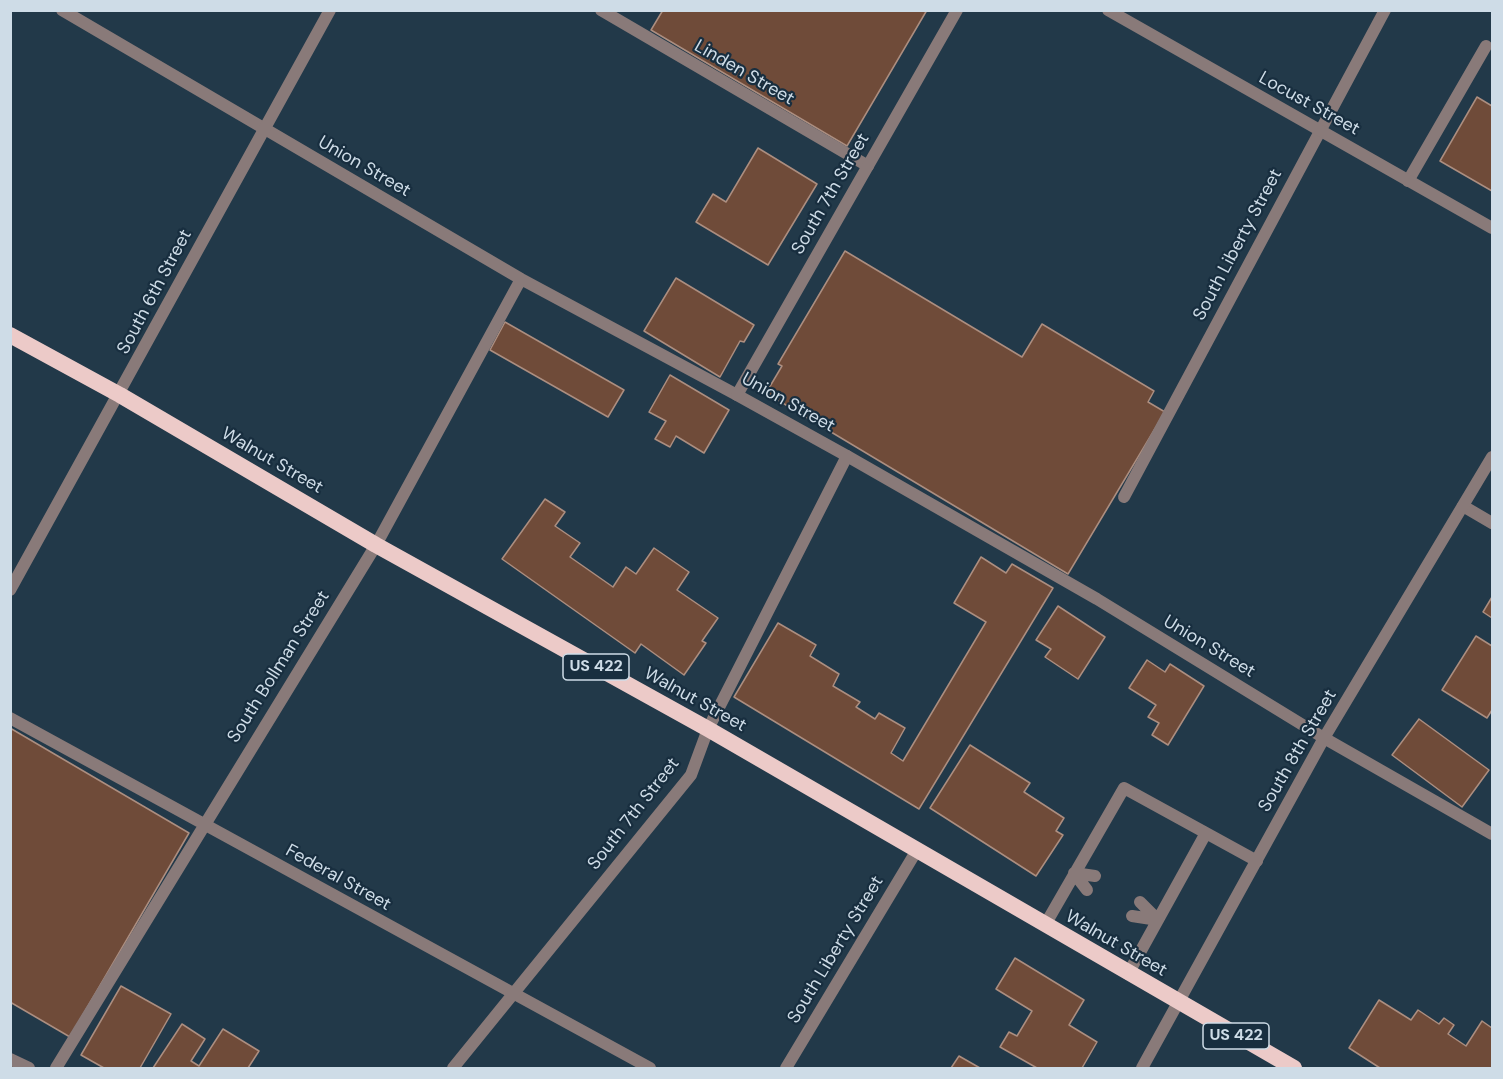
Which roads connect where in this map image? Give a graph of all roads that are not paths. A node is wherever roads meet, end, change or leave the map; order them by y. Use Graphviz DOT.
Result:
graph roads {
  1 [pos="62,10"];
  2 [pos="330,10"];
  3 [pos="601,10"];
  4 [pos="957,10"];
  5 [pos="1108,10"];
  6 [pos="1385,10"];
  7 [pos="618,15"];
  8 [pos="1486,46"];
  9 [pos="263,129"];
  10 [pos="1320,131"];
  11 [pos="868,166"];
  12 [pos="1408,181"];
  13 [pos="1492,228"];
  14 [pos="521,279"];
  15 [pos="10,335"];
  16 [pos="120,395"];
  17 [pos="737,395"];
  18 [pos="847,456"];
  19 [pos="1492,457"];
  20 [pos="1124,497"];
  21 [pos="1463,506"];
  22 [pos="1492,523"];
  23 [pos="376,545"];
  24 [pos="10,590"];
  25 [pos="10,718"];
  26 [pos="708,729"];
  27 [pos="1324,738"];
  28 [pos="203,825"];
  29 [pos="1206,833"];
  30 [pos="1492,834"];
  31 [pos="918,850"];
  32 [pos="1257,861"];
  33 [pos="1074,873"];
  34 [pos="1095,876"];
  35 [pos="1087,890"];
  36 [pos="1140,902"];
  37 [pos="1132,916"];
  38 [pos="1158,920"];
  39 [pos="1045,925"];
  40 [pos="1128,974"];
  41 [pos="511,994"];
  42 [pos="1178,1003"];
  43 [pos="10,1059"];
  44 [pos="29,1068"];
  45 [pos="56,1068"];
  46 [pos="453,1068"];
  47 [pos="650,1068"];
  48 [pos="786,1068"];
  49 [pos="1142,1068"];
  50 [pos="1294,1068"];
  1 -- 9 [label="street, Union Street"];
  2 -- 9 [label="street, South 6th Street"];
  3 -- 7 [label="street, Linden Street"];
  4 -- 11 [label="street, South 7th Street"];
  5 -- 10 [label="street, Locust Street"];
  6 -- 10 [label="street, South Liberty Street"];
  7 -- 11 [label="street, Linden Street"];
  8 -- 12 [label="street"];
  9 -- 14 [label="street, Union Street"];
  9 -- 16 [label="street, South 6th Street"];
  10 -- 12 [label="street, Locust Street"];
  10 -- 20 [label="street, South Liberty Street"];
  11 -- 17 [label="street, South 7th Street"];
  12 -- 13 [label="street, Locust Street"];
  14 -- 17 [label="street, Union Street"];
  14 -- 23 [label="street, South Bollman Street"];
  15 -- 16 [label="highway, Walnut Street / US 422"];
  16 -- 23 [label="highway, Walnut Street / US 422"];
  16 -- 24 [label="street, South 6th Street"];
  17 -- 18 [label="street, Union Street"];
  18 -- 26 [label="street, South 7th Street"];
  18 -- 27 [label="street, Union Street"];
  19 -- 21 [label="street, South 8th Street"];
  21 -- 22 [label="street"];
  21 -- 27 [label="street, South 8th Street"];
  23 -- 26 [label="highway, Walnut Street / US 422"];
  23 -- 28 [label="street, South Bollman Street"];
  25 -- 28 [label="street, Federal Street"];
  26 -- 31 [label="highway, Walnut Street / US 422"];
  26 -- 41 [label="street, South 7th Street"];
  27 -- 30 [label="street, Union Street"];
  27 -- 32 [label="street, South 8th Street"];
  28 -- 41 [label="street, Federal Street"];
  28 -- 45 [label="street, South Bollman Street"];
  29 -- 32 [label="street"];
  29 -- 33 [label="street"];
  29 -- 38 [label="street"];
  31 -- 39 [label="highway, Walnut Street / US 422"];
  31 -- 48 [label="street, South Liberty Street"];
  32 -- 42 [label="street, South 8th Street"];
  33 -- 34 [label="street"];
  33 -- 35 [label="street"];
  33 -- 39 [label="street"];
  36 -- 38 [label="street"];
  37 -- 38 [label="street"];
  38 -- 40 [label="street"];
  39 -- 40 [label="highway, Walnut Street / US 422"];
  40 -- 42 [label="highway, Walnut Street / US 422"];
  41 -- 46 [label="street, South 7th Street"];
  41 -- 47 [label="street, Federal Street"];
  42 -- 49 [label="street, South 8th Street"];
  42 -- 50 [label="highway, Walnut Street / US 422"];
  43 -- 44 [label="street"];
}
